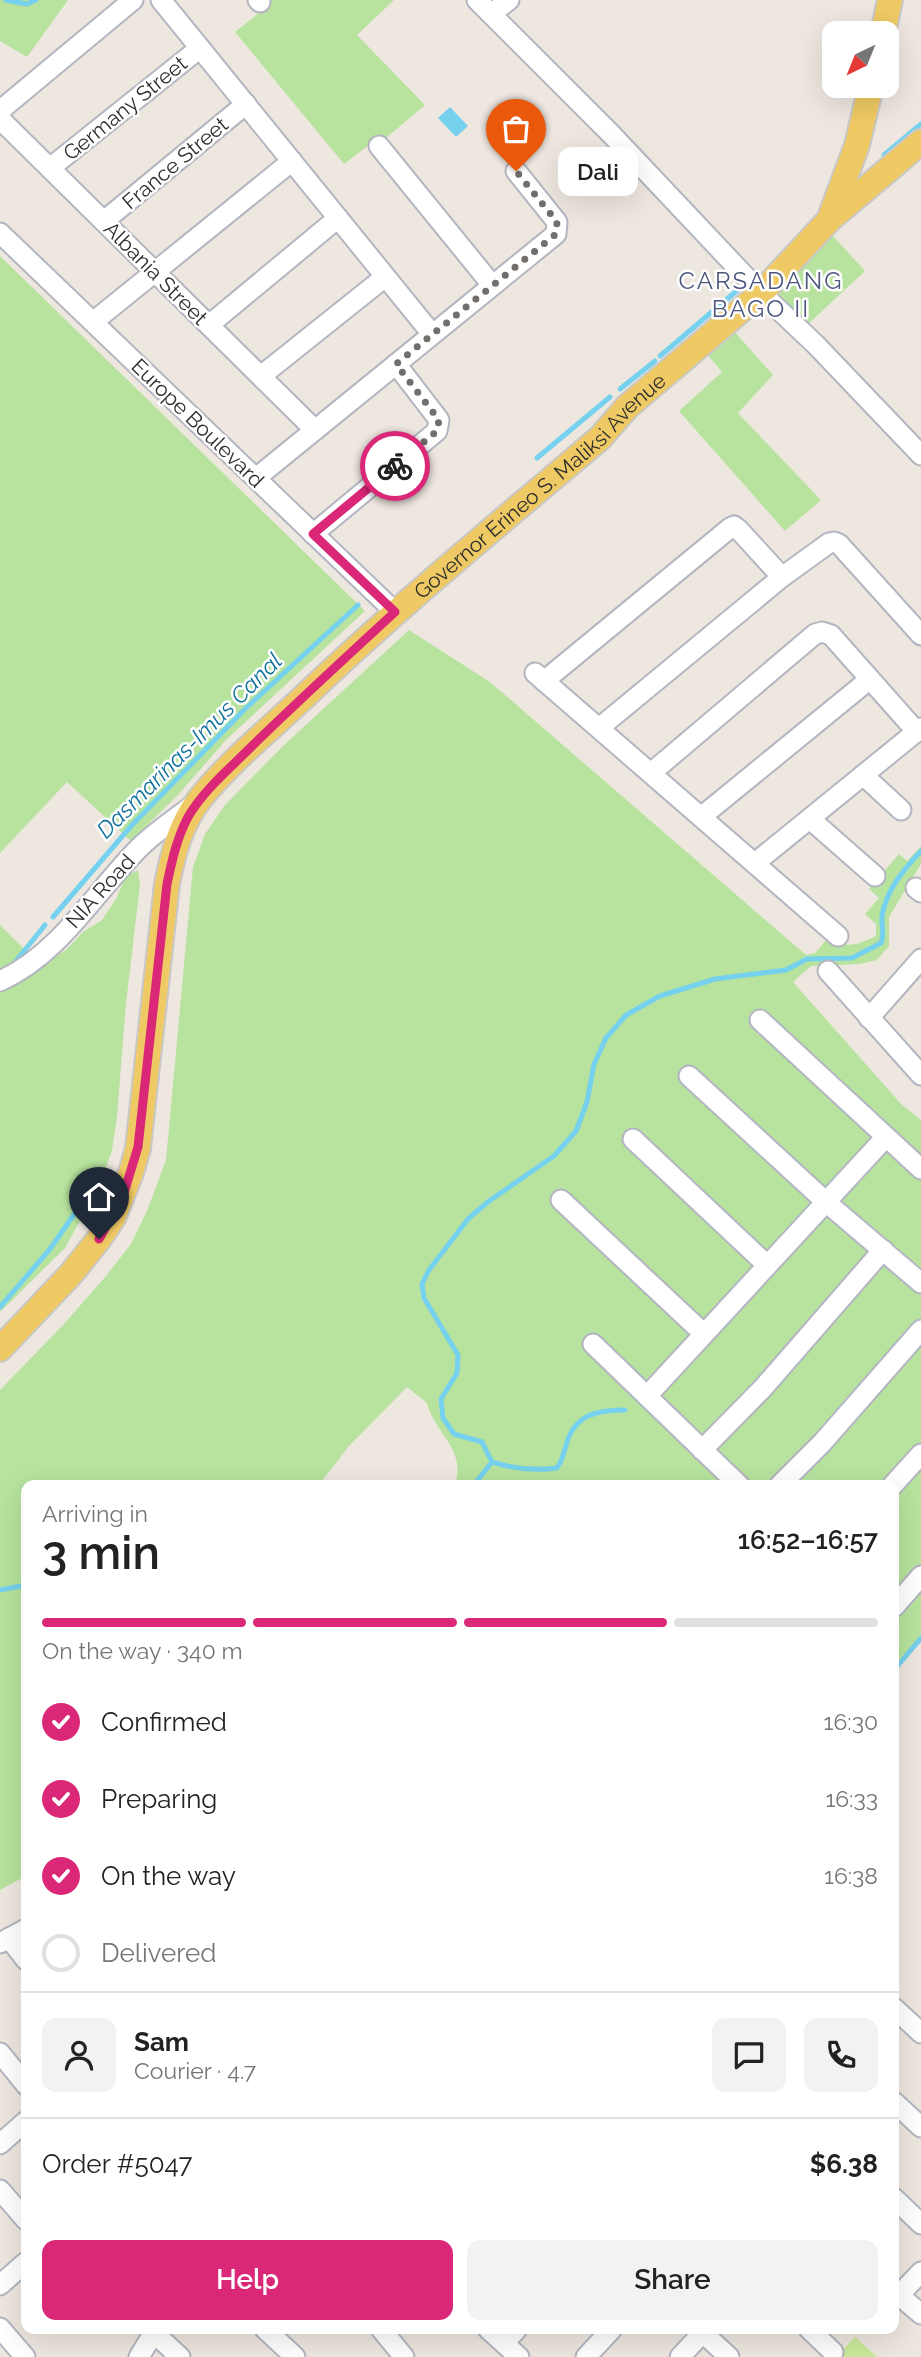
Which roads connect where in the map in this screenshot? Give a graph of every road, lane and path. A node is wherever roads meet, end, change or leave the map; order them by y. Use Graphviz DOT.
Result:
graph roads {
  1 [pos="133,0"];
  2 [pos="161,0"];
  3 [pos="477,0"];
  4 [pos="509,0"];
  5 [pos="890,0"];
  6 [pos="491,14"];
  7 [pos="886,21"];
  8 [pos="200,48"];
  9 [pos="867,98"];
  10 [pos="246,104"];
  11 [pos="0,114"];
  12 [pos="921,142"];
  13 [pos="857,145"];
  14 [pos="379,146"];
  15 [pos="292,161"];
  16 [pos="50,168"];
  17 [pos="888,169"];
  18 [pos="516,171"];
  19 [pos="338,218"];
  20 [pos="830,219"];
  21 [pos="104,221"];
  22 [pos="0,233"];
  23 [pos="155,272"];
  24 [pos="385,277"];
  25 [pos="492,285"];
  26 [pos="761,293"];
  27 [pos="93,322"];
  28 [pos="209,325"];
  29 [pos="432,334"];
  30 [pos="396,364"];
  31 [pos="261,376"];
  32 [pos="315,430"];
  33 [pos="921,455"];
  34 [pos="256,478"];
  35 [pos="313,534"];
  36 [pos="782,577"];
  37 [pos="395,612"];
  38 [pos="921,635"];
  39 [pos="870,679"];
  40 [pos="599,728"];
  41 [pos="919,730"];
  42 [pos="651,773"];
  43 [pos="863,775"];
  44 [pos="200,800"];
  45 [pos="901,810"];
  46 [pos="701,817"];
  47 [pos="810,819"];
  48 [pos="755,863"];
  49 [pos="875,876"];
  50 [pos="838,936"];
  51 [pos="921,959"];
  52 [pos="828,971"];
  53 [pos="0,981"];
  54 [pos="869,1018"];
  55 [pos="760,1020"];
  56 [pos="920,1070"];
  57 [pos="689,1076"];
  58 [pos="885,1138"];
  59 [pos="633,1139"];
  60 [pos="921,1169"];
  61 [pos="561,1200"];
  62 [pos="826,1202"];
  63 [pos="883,1250"];
  64 [pos="767,1265"];
  65 [pos="921,1283"];
  66 [pos="921,1330"];
  67 [pos="704,1334"];
  68 [pos="593,1344"];
  69 [pos="0,1349"];
  70 [pos="646,1396"];
  71 [pos="702,1450"];
  72 [pos="921,1454"];
  73 [pos="734,1480"];
  74 [pos="785,1480"];
  75 [pos="897,1480"];
  76 [pos="921,1576"];
  77 [pos="899,1601"];
  78 [pos="899,2012"];
  79 [pos="921,2034"];
  80 [pos="0,2053"];
  81 [pos="21,2079"];
  82 [pos="899,2107"];
  83 [pos="21,2125"];
  84 [pos="921,2127"];
  85 [pos="0,2144"];
  86 [pos="0,2190"];
  87 [pos="899,2203"];
  88 [pos="21,2214"];
  89 [pos="921,2224"];
  90 [pos="21,2266"];
  91 [pos="921,2272"];
  92 [pos="0,2285"];
  93 [pos="899,2291"];
  94 [pos="899,2295"];
  95 [pos="921,2314"];
  96 [pos="0,2328"];
  97 [pos="150,2334"];
  98 [pos="153,2334"];
  99 [pos="270,2334"];
  100 [pos="386,2334"];
  101 [pos="607,2334"];
  102 [pos="701,2334"];
  103 [pos="707,2334"];
  104 [pos="814,2334"];
  105 [pos="511,2336"];
  106 [pos="833,2352"];
  107 [pos="25,2357"];
  108 [pos="139,2357"];
  109 [pos="180,2357"];
  110 [pos="295,2357"];
  111 [pos="404,2357"];
  112 [pos="519,2357"];
  113 [pos="586,2357"];
  114 [pos="680,2357"];
  115 [pos="729,2357"];
  1 -- 11 [label="street"];
  2 -- 8 [label="street"];
  3 -- 6 [label="street"];
  4 -- 6 [label="street"];
  5 -- 7 [label="main road"];
  6 -- 26 [label="street"];
  8 -- 10 [label="street"];
  8 -- 16 [label="street, Germany Street"];
  9 -- 13 [label="main road, Governor Erineo S. Maliksi Avenue"];
  10 -- 15 [label="street"];
  10 -- 21 [label="street, France Street"];
  11 -- 16 [label="street, Albania Street"];
  12 -- 17 [label="main road, Governor Erineo S. Maliksi Avenue"];
  13 -- 17 [label="main road"];
  13 -- 20 [label="main road, Governor Erineo S. Maliksi Avenue"];
  14 -- 25 [label="street"];
  15 -- 19 [label="street"];
  15 -- 23 [label="street"];
  16 -- 21 [label="street, Albania Street"];
  17 -- 20 [label="main road, Governor Erineo S. Maliksi Avenue"];
  18 -- 25 [label="street"];
  19 -- 24 [label="street"];
  19 -- 28 [label="street"];
  20 -- 26 [label="main road, Governor Erineo S. Maliksi Avenue"];
  21 -- 23 [label="street, Albania Street"];
  22 -- 27 [label="street, Europe Boulevard"];
  23 -- 27 [label="street"];
  23 -- 28 [label="street, Albania Street"];
  24 -- 29 [label="street"];
  24 -- 31 [label="street"];
  25 -- 29 [label="street"];
  26 -- 33 [label="street"];
  26 -- 37 [label="main road, Governor Erineo S. Maliksi Avenue"];
  27 -- 34 [label="street, Europe Boulevard"];
  28 -- 31 [label="street, Albania Street"];
  29 -- 30 [label="street"];
  30 -- 32 [label="street"];
  30 -- 35 [label="street"];
  31 -- 32 [label="street, Albania Street"];
  32 -- 34 [label="street"];
  34 -- 35 [label="street, Europe Boulevard"];
  35 -- 37 [label="street, Europe Boulevard"];
  36 -- 38 [label="street"];
  36 -- 40 [label="street"];
  36 -- 40 [label="street"];
  37 -- 44 [label="main road, Governor Erineo S. Maliksi Avenue"];
  39 -- 41 [label="street"];
  39 -- 42 [label="street"];
  39 -- 46 [label="street"];
  40 -- 42 [label="street"];
  41 -- 43 [label="street"];
  42 -- 46 [label="street"];
  43 -- 45 [label="street"];
  43 -- 47 [label="street"];
  44 -- 53 [label="street, NIA Road"];
  44 -- 69 [label="main road, Governor Erineo S. Maliksi Avenue"];
  46 -- 48 [label="street"];
  47 -- 48 [label="street"];
  47 -- 49 [label="street"];
  48 -- 50 [label="street"];
  51 -- 54 [label="street"];
  52 -- 54 [label="street"];
  54 -- 56 [label="street"];
  55 -- 58 [label="street"];
  57 -- 62 [label="street"];
  58 -- 60 [label="street"];
  58 -- 62 [label="street"];
  59 -- 64 [label="street"];
  61 -- 67 [label="street"];
  62 -- 63 [label="street"];
  62 -- 64 [label="street"];
  63 -- 65 [label="street"];
  63 -- 71 [label="street"];
  64 -- 67 [label="street"];
  66 -- 74 [label="street"];
  67 -- 70 [label="street"];
  68 -- 70 [label="street"];
  70 -- 71 [label="street"];
  71 -- 73 [label="street"];
  72 -- 75 [label="street"];
  76 -- 77 [label="street"];
  78 -- 79 [label="street"];
  80 -- 81 [label="street"];
  82 -- 84 [label="street"];
  83 -- 85 [label="street"];
  86 -- 88 [label="street"];
  87 -- 89 [label="street"];
  90 -- 92 [label="street"];
  91 -- 93 [label="street"];
  94 -- 95 [label="street"];
  96 -- 107 [label="street"];
  97 -- 108 [label="street"];
  98 -- 109 [label="street"];
  99 -- 110 [label="street"];
  100 -- 111 [label="street"];
  101 -- 113 [label="street"];
  102 -- 114 [label="street"];
  103 -- 115 [label="street"];
  104 -- 106 [label="street"];
  105 -- 112 [label="street"];
}
